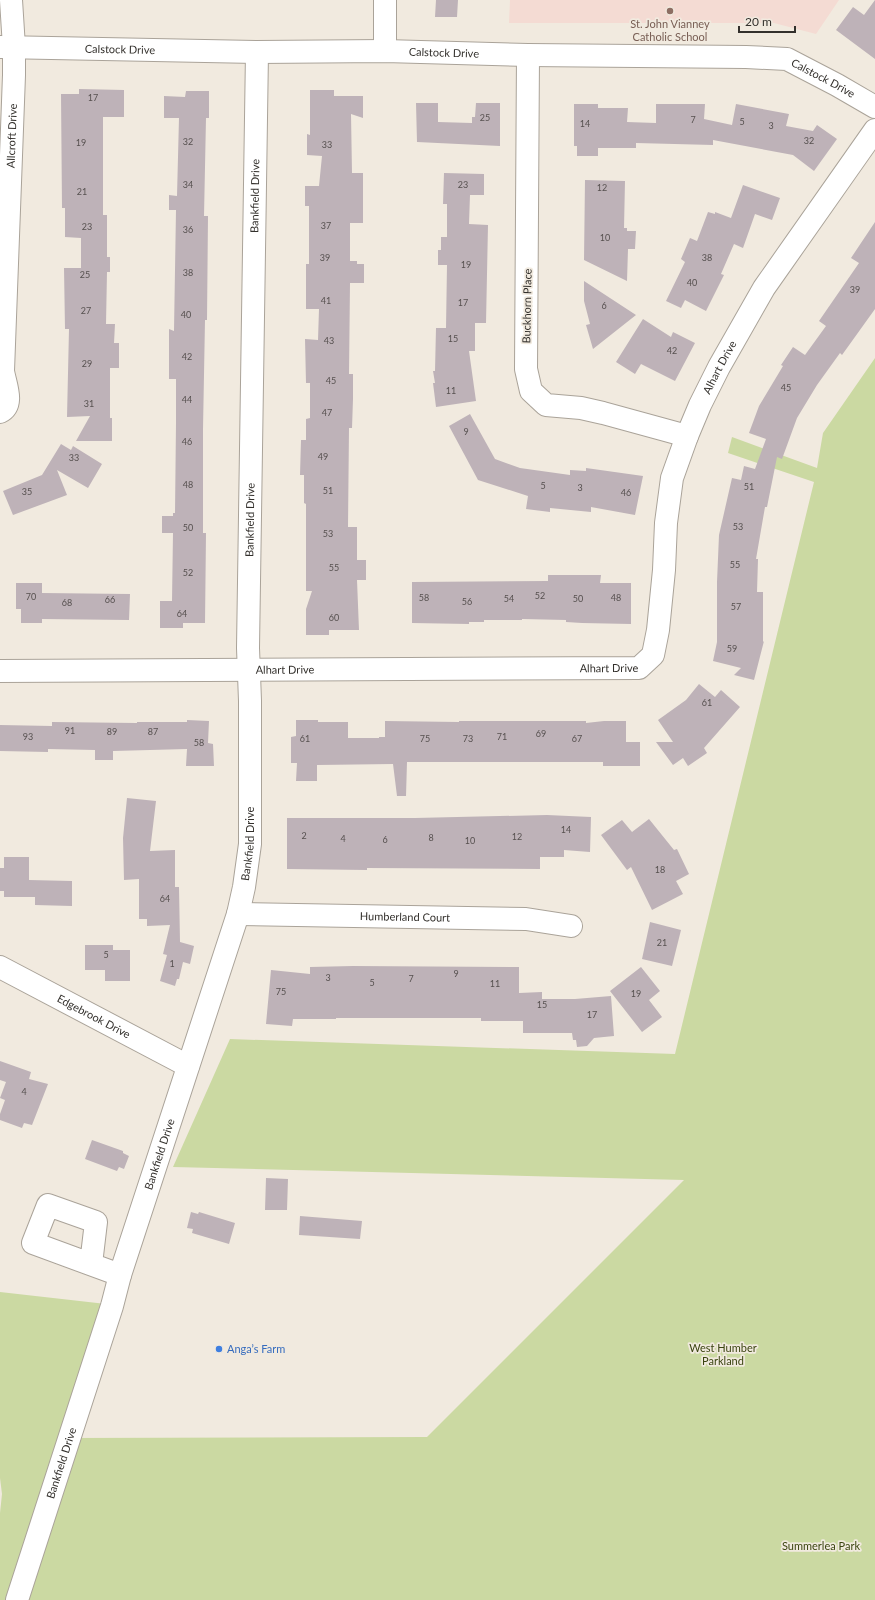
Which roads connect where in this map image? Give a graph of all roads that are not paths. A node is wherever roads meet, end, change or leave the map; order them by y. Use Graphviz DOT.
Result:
graph roads {
  1 [pos="11,0"];
  2 [pos="385,0"];
  3 [pos="7,47"];
  4 [pos="385,51"];
  5 [pos="257,52"];
  6 [pos="528,55"];
  7 [pos="875,107"];
  8 [pos="875,130"];
  9 [pos="0,412"];
  10 [pos="687,436"];
  11 [pos="248,669"];
  12 [pos="0,671"];
  13 [pos="238,914"];
  14 [pos="571,926"];
  15 [pos="0,967"];
  16 [pos="188,1066"];
  17 [pos="91,1264"];
  18 [pos="120,1275"];
  19 [pos="17,1600"];
  1 -- 3 [label="street, Allcroft Drive"];
  2 -- 4 [label="street"];
  3 -- 5 [label="street, Calstock Drive"];
  3 -- 9 [label="street, Allcroft Drive"];
  4 -- 5 [label="street, Calstock Drive"];
  4 -- 6 [label="street, Calstock Drive"];
  5 -- 11 [label="street, Bankfield Drive"];
  6 -- 7 [label="street, Calstock Drive"];
  6 -- 10 [label="street, Buckhorn Place"];
  8 -- 10 [label="street, Alhart Drive"];
  10 -- 11 [label="street, Alhart Drive"];
  11 -- 12 [label="street, Alhart Drive"];
  11 -- 13 [label="street, Bankfield Drive"];
  13 -- 14 [label="street, Humberland Court"];
  13 -- 16 [label="street, Bankfield Drive"];
  15 -- 16 [label="street, Edgebrook Drive"];
  16 -- 18 [label="street, Bankfield Drive"];
  17 -- 18 [label="street"];
  18 -- 19 [label="street, Bankfield Drive"];
}
